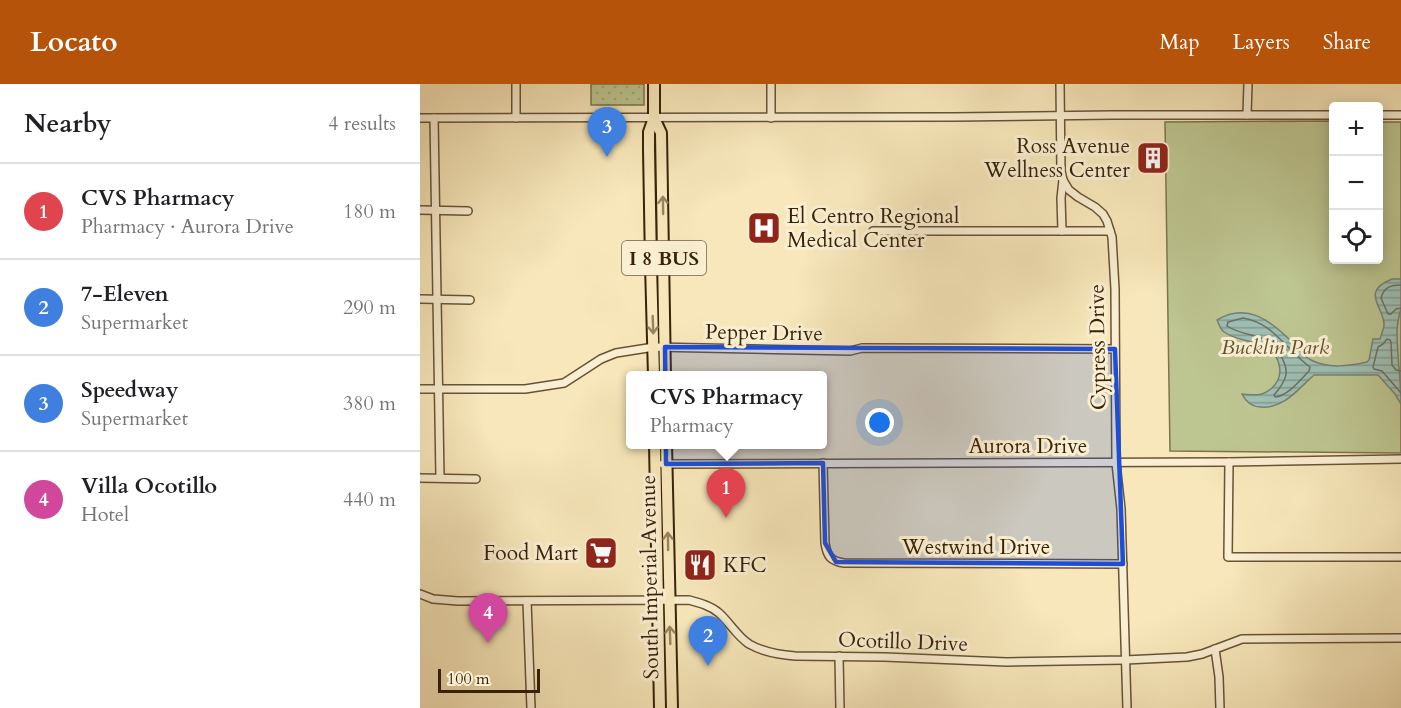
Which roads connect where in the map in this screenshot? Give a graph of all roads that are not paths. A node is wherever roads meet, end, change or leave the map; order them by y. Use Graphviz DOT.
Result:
graph roads {
  1 [pos="516,84"];
  2 [pos="654,84"];
  3 [pos="771,84"];
  4 [pos="1060,84"];
  5 [pos="1248,84"];
  6 [pos="1060,115"];
  7 [pos="1247,115"];
  8 [pos="1383,115"];
  9 [pos="1401,115"];
  10 [pos="1329,116"];
  11 [pos="420,118"];
  12 [pos="435,118"];
  13 [pos="516,118"];
  14 [pos="654,118"];
  15 [pos="771,118"];
  16 [pos="1063,180"];
  17 [pos="420,210"];
  18 [pos="436,210"];
  19 [pos="468,211"];
  20 [pos="873,231"];
  21 [pos="1062,231"];
  22 [pos="1110,231"];
  23 [pos="650,233"];
  24 [pos="664,233"];
  25 [pos="438,299"];
  26 [pos="420,300"];
  27 [pos="470,300"];
  28 [pos="659,347"];
  29 [pos="1115,349"];
  30 [pos="655,371"];
  31 [pos="664,371"];
  32 [pos="420,389"];
  33 [pos="438,389"];
  34 [pos="656,449"];
  35 [pos="665,449"];
  36 [pos="1401,459"];
  37 [pos="1229,462"];
  38 [pos="823,463"];
  39 [pos="1116,463"];
  40 [pos="661,464"];
  41 [pos="420,478"];
  42 [pos="440,478"];
  43 [pos="476,479"];
  44 [pos="1401,557"];
  45 [pos="1123,564"];
  46 [pos="421,597"];
  47 [pos="664,600"];
  48 [pos="527,601"];
  49 [pos="1401,638"];
  50 [pos="1215,649"];
  51 [pos="839,656"];
  52 [pos="1125,660"];
  53 [pos="531,708"];
  54 [pos="660,708"];
  55 [pos="672,708"];
  56 [pos="840,708"];
  57 [pos="1127,708"];
  58 [pos="1220,708"];
  1 -- 13 [label="street"];
  2 -- 14 [label="highway, I 8 BUS"];
  3 -- 15 [label="street"];
  4 -- 6 [label="street"];
  5 -- 7 [label="street"];
  6 -- 7 [label="street"];
  6 -- 15 [label="street"];
  6 -- 16 [label="street"];
  7 -- 10 [label="street"];
  8 -- 9 [label="street"];
  11 -- 12 [label="street"];
  12 -- 13 [label="street"];
  12 -- 18 [label="street"];
  13 -- 14 [label="street"];
  14 -- 15 [label="street"];
  14 -- 23 [label="highway, I 8 BUS"];
  24 -- 14 [label="highway, I 8 BUS, one-way"];
  16 -- 21 [label="street"];
  16 -- 22 [label="street, Cypress Drive"];
  17 -- 18 [label="street"];
  18 -- 19 [label="street"];
  18 -- 25 [label="street"];
  20 -- 21 [label="street"];
  21 -- 22 [label="street"];
  22 -- 29 [label="street, Cypress Drive"];
  23 -- 24 [label="highway"];
  23 -- 28 [label="highway, I 8 BUS, one-way"];
  24 -- 28 [label="highway, I 8 BUS"];
  25 -- 26 [label="street"];
  25 -- 27 [label="street"];
  25 -- 33 [label="street"];
  28 -- 29 [label="street, Pepper Drive"];
  28 -- 30 [label="highway, I 8 BUS"];
  28 -- 31 [label="highway, I 8 BUS"];
  28 -- 33 [label="street, Pepper Drive"];
  29 -- 39 [label="street, Cypress Drive"];
  32 -- 33 [label="street, Pepper Drive"];
  33 -- 42 [label="street"];
  34 -- 40 [label="highway, South Imperial Avenue"];
  35 -- 40 [label="highway, South Imperial Avenue"];
  36 -- 37 [label="street, Aurora Drive"];
  37 -- 39 [label="street, Aurora Drive"];
  37 -- 44 [label="street"];
  38 -- 39 [label="street, Aurora Drive"];
  38 -- 40 [label="street, Aurora Drive"];
  38 -- 45 [label="street, Westwind Drive"];
  39 -- 45 [label="street, Cypress Drive"];
  40 -- 47 [label="highway, South Imperial Avenue"];
  41 -- 42 [label="street"];
  42 -- 43 [label="street"];
  45 -- 52 [label="street, Cypress Drive"];
  46 -- 48 [label="street, Ocotillo Drive"];
  47 -- 48 [label="street, Ocotillo Drive"];
  47 -- 51 [label="street, Ocotillo Drive"];
  47 -- 54 [label="highway, South Imperial Avenue"];
  55 -- 47 [label="highway, South Imperial Avenue, one-way"];
  48 -- 53 [label="street"];
  49 -- 50 [label="street, Ocotillo Drive"];
  50 -- 52 [label="street, Ocotillo Drive"];
  50 -- 58 [label="street"];
  51 -- 52 [label="street, Ocotillo Drive"];
  51 -- 56 [label="street"];
  52 -- 57 [label="street, Cypress Drive"];
}
